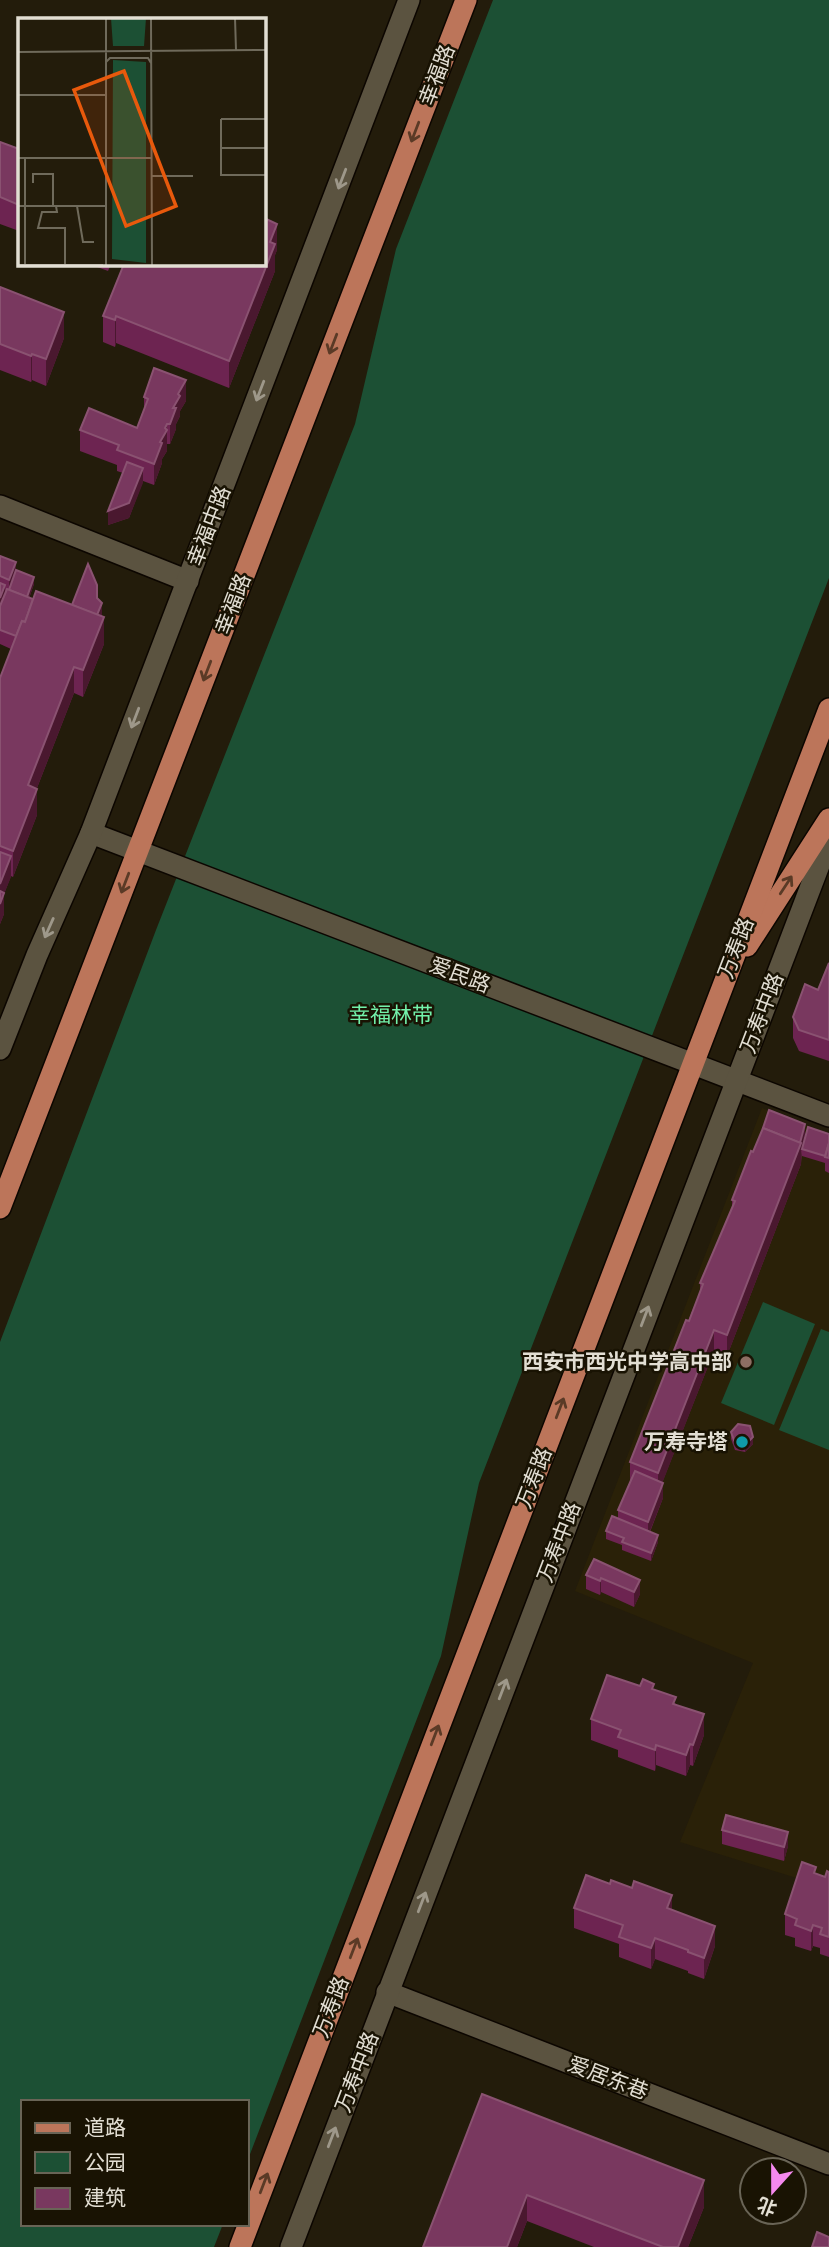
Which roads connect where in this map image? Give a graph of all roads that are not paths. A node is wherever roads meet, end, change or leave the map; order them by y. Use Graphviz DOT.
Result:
graph roads {
  1 [pos="409,0"];
  2 [pos="466,0"];
  3 [pos="0,506"];
  4 [pos="188,581"];
  5 [pos="829,709"];
  6 [pos="829,819"];
  7 [pos="91,833"];
  8 [pos="829,839"];
  9 [pos="138,851"];
  10 [pos="723,983"];
  11 [pos="0,1049"];
  12 [pos="692,1064"];
  13 [pos="736,1081"];
  14 [pos="829,1116"];
  15 [pos="0,1208"];
  16 [pos="387,1992"];
  17 [pos="829,2164"];
  18 [pos="240,2247"];
  19 [pos="291,2247"];
  1 -- 4 [label="main road, 幸福中路, one-way"];
  2 -- 9 [label="main road, 幸福路, one-way"];
  3 -- 4 [label="main road"];
  4 -- 7 [label="main road, 幸福中路, one-way"];
  5 -- 10 [label="main road, 万寿路"];
  10 -- 6 [label="main road, one-way"];
  7 -- 9 [label="main road, 爱民路"];
  7 -- 11 [label="main road, 幸福中路, one-way"];
  8 -- 13 [label="main road, 万寿中路"];
  9 -- 12 [label="main road, 爱民路"];
  9 -- 15 [label="main road, 幸福路, one-way"];
  10 -- 12 [label="main road, 万寿路"];
  12 -- 13 [label="main road, 爱民路"];
  18 -- 12 [label="main road, 万寿路, one-way"];
  13 -- 14 [label="main road, 爱民路"];
  16 -- 13 [label="main road, 万寿中路, one-way"];
  16 -- 17 [label="main road, 爱居东巷"];
  19 -- 16 [label="main road, 万寿中路, one-way"];
}
